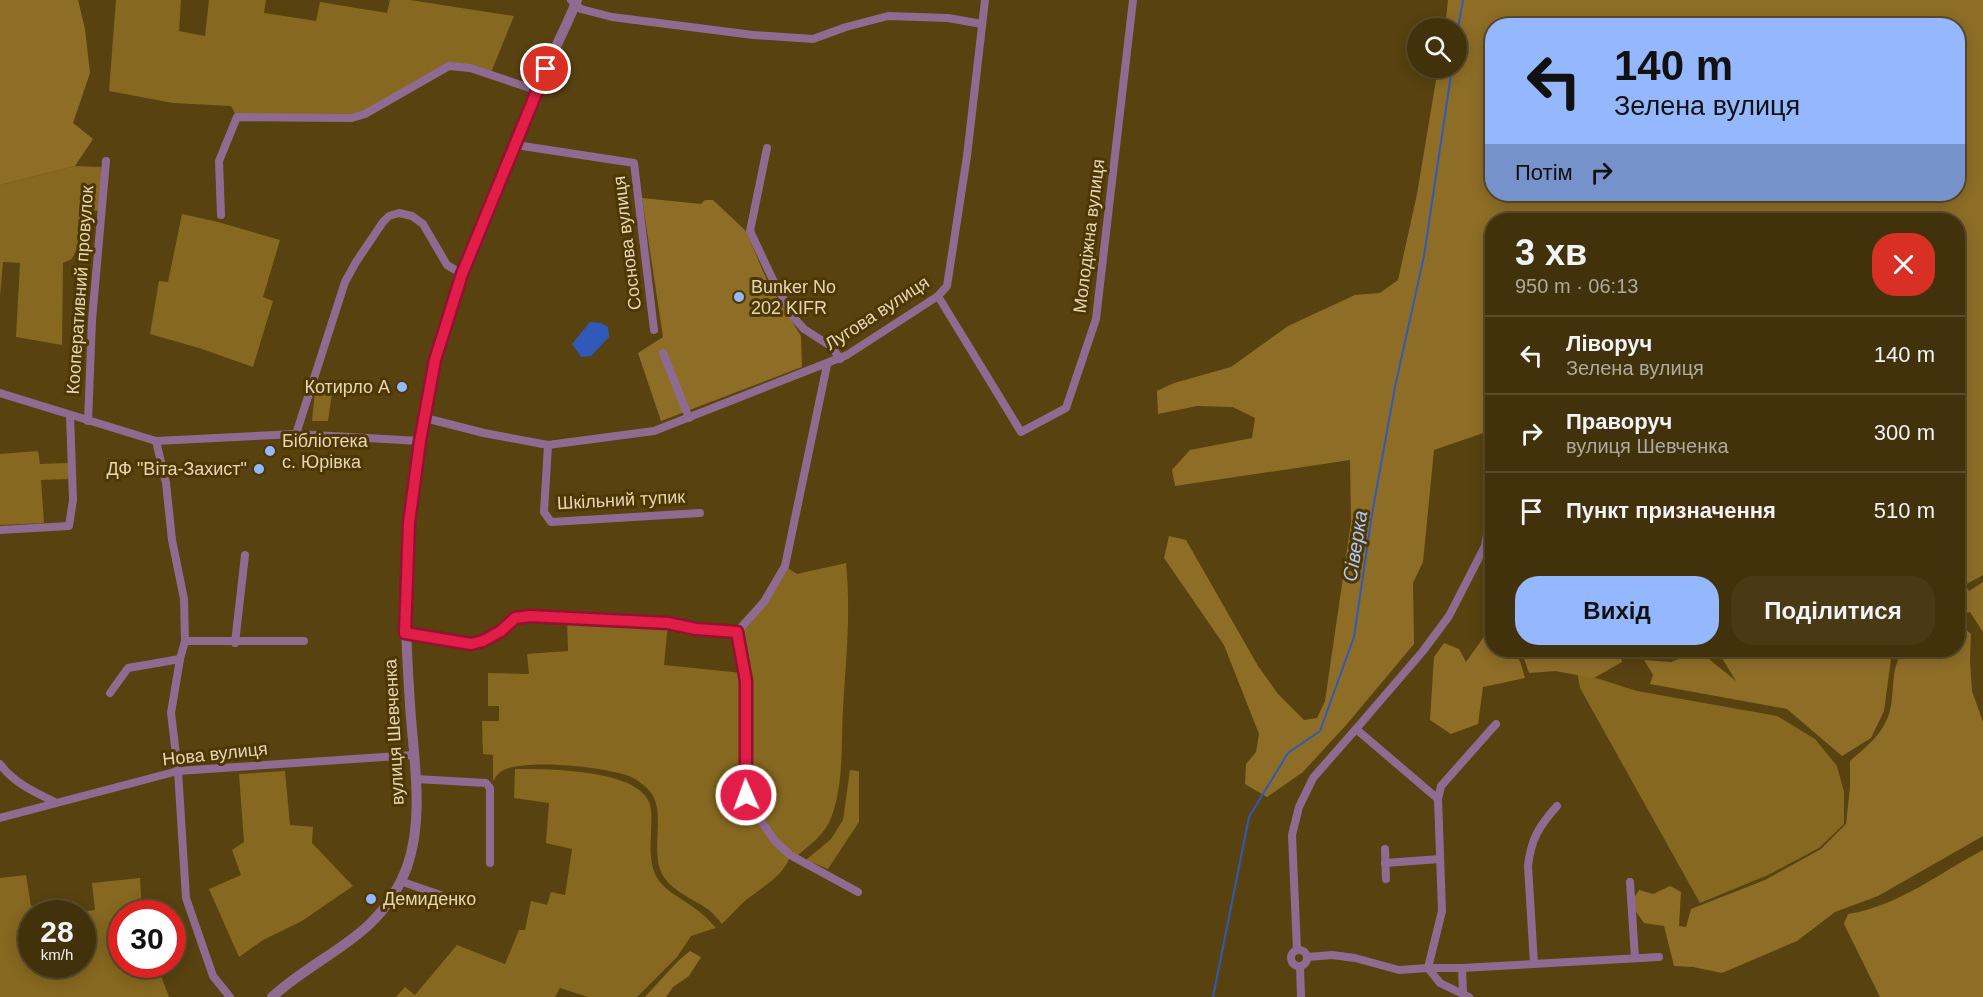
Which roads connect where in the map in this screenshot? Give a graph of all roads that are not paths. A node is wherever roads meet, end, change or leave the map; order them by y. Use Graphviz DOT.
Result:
graph roads {
  1 [pos="985,0"];
  2 [pos="1133,0"];
  3 [pos="575,2"];
  4 [pos="982,24"];
  5 [pos="536,90"];
  6 [pos="516,145"];
  7 [pos="767,148"];
  8 [pos="106,161"];
  9 [pos="221,216"];
  10 [pos="462,274"];
  11 [pos="938,296"];
  12 [pos="654,330"];
  13 [pos="663,353"];
  14 [pos="840,359"];
  15 [pos="827,365"];
  16 [pos="0,393"];
  17 [pos="70,415"];
  18 [pos="425,418"];
  19 [pos="689,418"];
  20 [pos="88,421"];
  21 [pos="296,434"];
  22 [pos="156,441"];
  23 [pos="420,441"];
  24 [pos="548,445"];
  25 [pos="700,513"];
  26 [pos="0,530"];
  27 [pos="1485,546"];
  28 [pos="245,555"];
  29 [pos="737,632"];
  30 [pos="405,633"];
  31 [pos="185,641"];
  32 [pos="304,641"];
  33 [pos="235,643"];
  34 [pos="180,660"];
  35 [pos="110,693"];
  36 [pos="1497,724"];
  37 [pos="1356,729"];
  38 [pos="413,755"];
  39 [pos="0,764"];
  40 [pos="178,771"];
  41 [pos="416,779"];
  42 [pos="29,789"];
  43 [pos="1438,799"];
  44 [pos="55,802"];
  45 [pos="1557,806"];
  46 [pos="29,810"];
  47 [pos="0,818"];
  48 [pos="1385,849"];
  49 [pos="1440,860"];
  50 [pos="490,863"];
  51 [pos="1385,863"];
  52 [pos="1386,879"];
  53 [pos="400,882"];
  54 [pos="1630,882"];
  55 [pos="858,892"];
  56 [pos="452,899"];
  57 [pos="1298,950"];
  58 [pos="1308,957"];
  59 [pos="1659,957"];
  60 [pos="1635,958"];
  61 [pos="1534,964"];
  62 [pos="1300,966"];
  63 [pos="1428,968"];
  64 [pos="1462,968"];
  65 [pos="1466,995"];
  66 [pos="230,997"];
  67 [pos="272,997"];
  68 [pos="1301,997"];
  1 -- 4 [label="street, Лугова вулиця"];
  2 -- 11 [label="street, Молодіжна вулиця"];
  3 -- 4 [label="street"];
  3 -- 5 [label="street, вулиця Шевченка"];
  4 -- 11 [label="street, Лугова вулиця"];
  5 -- 6 [label="street, вулиця Шевченка"];
  5 -- 9 [label="street"];
  6 -- 10 [label="street, вулиця Шевченка"];
  6 -- 12 [label="street, Соснова вулиця"];
  7 -- 14 [label="street"];
  8 -- 20 [label="street, Кооперативний провулок"];
  10 -- 18 [label="street, вулиця Шевченка"];
  10 -- 21 [label="street"];
  11 -- 14 [label="street, Лугова вулиця"];
  13 -- 19 [label="street"];
  14 -- 15 [label="street, Лугова вулиця"];
  15 -- 19 [label="street, Лугова вулиця"];
  15 -- 29 [label="street"];
  16 -- 17 [label="street"];
  17 -- 20 [label="street"];
  17 -- 26 [label="street"];
  18 -- 23 [label="street, вулиця Шевченка"];
  18 -- 24 [label="street, Лугова вулиця"];
  19 -- 24 [label="street, Лугова вулиця"];
  20 -- 22 [label="street"];
  21 -- 22 [label="street"];
  21 -- 23 [label="street"];
  22 -- 31 [label="street"];
  23 -- 30 [label="street, вулиця Шевченка"];
  24 -- 25 [label="street, Шкільний тупик"];
  27 -- 37 [label="street"];
  28 -- 33 [label="street"];
  29 -- 30 [label="street"];
  29 -- 55 [label="street"];
  30 -- 38 [label="street, вулиця Шевченка"];
  31 -- 33 [label="street"];
  31 -- 34 [label="street"];
  32 -- 33 [label="street"];
  34 -- 35 [label="street"];
  34 -- 40 [label="street"];
  36 -- 43 [label="street"];
  37 -- 43 [label="street"];
  37 -- 57 [label="street"];
  38 -- 40 [label="street, Нова вулиця"];
  38 -- 41 [label="street, вулиця Шевченка"];
  39 -- 42 [label="street"];
  40 -- 44 [label="street, Нова вулиця"];
  40 -- 66 [label="street"];
  41 -- 50 [label="street"];
  41 -- 53 [label="street, вулиця Шевченка"];
  42 -- 44 [label="street"];
  42 -- 46 [label="street"];
  43 -- 49 [label="street"];
  44 -- 46 [label="street"];
  45 -- 61 [label="street"];
  46 -- 47 [label="street"];
  48 -- 51 [label="street"];
  49 -- 51 [label="street"];
  49 -- 63 [label="street"];
  51 -- 52 [label="street"];
  53 -- 56 [label="street"];
  53 -- 67 [label="street, вулиця Шевченка"];
  54 -- 60 [label="street"];
  57 -- 58 [label="street"];
  57 -- 62 [label="street"];
  58 -- 62 [label="street"];
  58 -- 63 [label="street"];
  59 -- 60 [label="street"];
  60 -- 61 [label="street"];
  61 -- 64 [label="street"];
  62 -- 68 [label="street"];
  63 -- 64 [label="street"];
  63 -- 65 [label="street"];
  64 -- 65 [label="street"];
}
